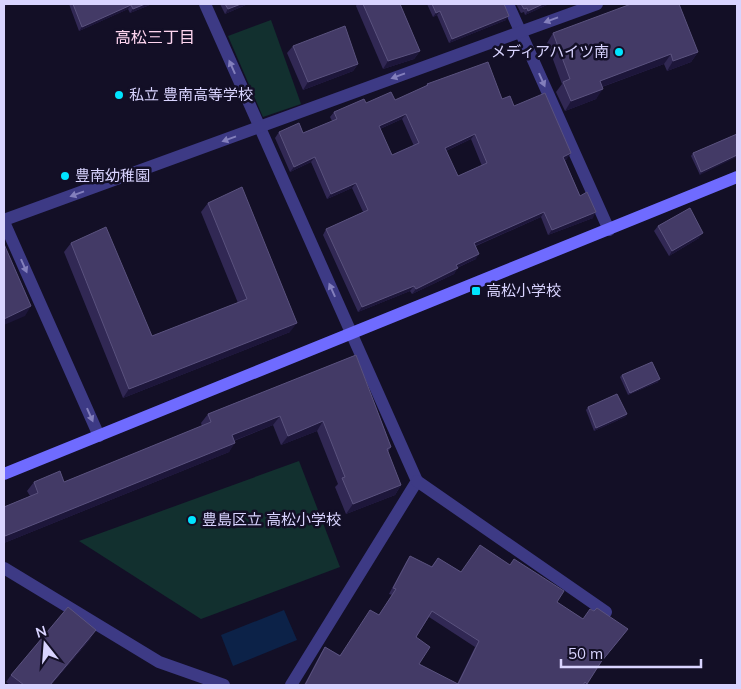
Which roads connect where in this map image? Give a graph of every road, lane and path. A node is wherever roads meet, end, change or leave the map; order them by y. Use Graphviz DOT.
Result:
graph roads {
  1 [pos="205,4"];
  2 [pos="508,4"];
  3 [pos="597,4"];
  4 [pos="520,32"];
  5 [pos="259,128"];
  6 [pos="737,177"];
  7 [pos="4,221"];
  8 [pos="608,230"];
  9 [pos="352,334"];
  10 [pos="99,436"];
  11 [pos="4,474"];
  12 [pos="417,481"];
  13 [pos="4,568"];
  14 [pos="606,612"];
  15 [pos="224,685"];
  16 [pos="291,685"];
  5 -- 1 [label="street, one-way"];
  2 -- 4 [label="street"];
  3 -- 4 [label="street, one-way"];
  4 -- 5 [label="street, one-way"];
  4 -- 8 [label="street, one-way"];
  5 -- 7 [label="street, one-way"];
  9 -- 5 [label="street, one-way"];
  6 -- 8 [label="street"];
  7 -- 10 [label="street, one-way"];
  8 -- 9 [label="street"];
  9 -- 10 [label="street"];
  9 -- 12 [label="street"];
  10 -- 11 [label="street"];
  12 -- 14 [label="street"];
  12 -- 16 [label="street"];
  13 -- 15 [label="street"];
}
